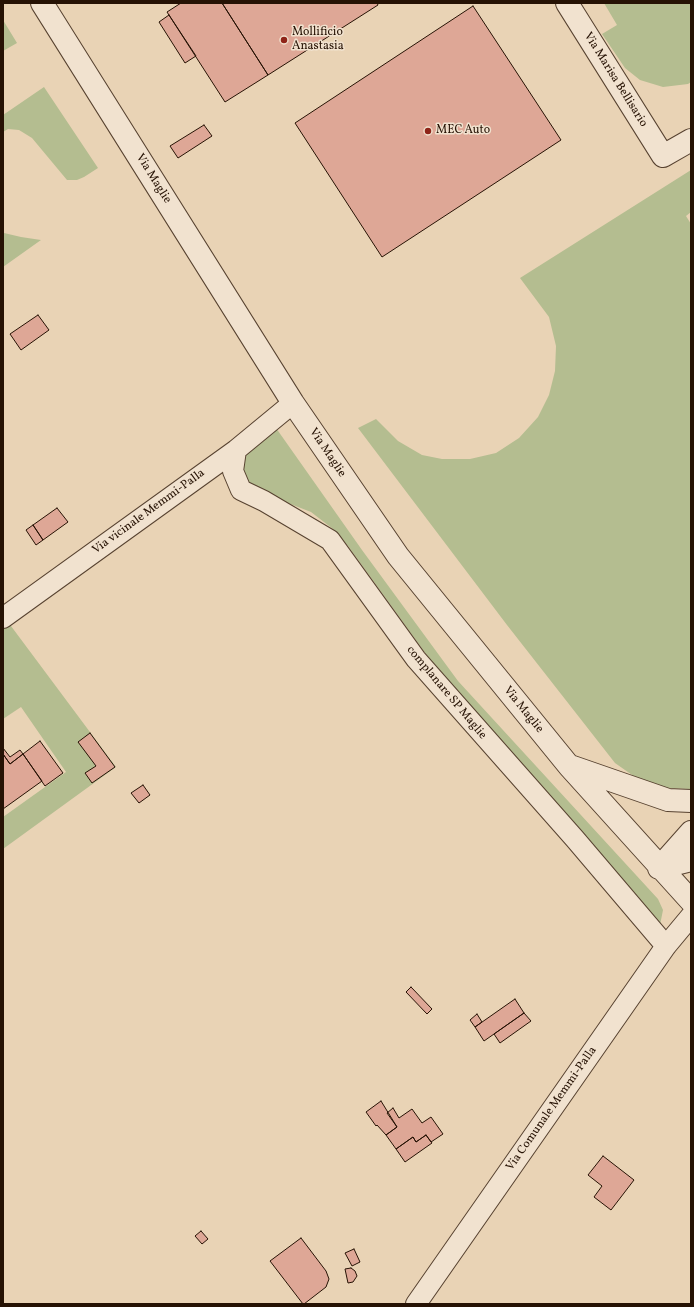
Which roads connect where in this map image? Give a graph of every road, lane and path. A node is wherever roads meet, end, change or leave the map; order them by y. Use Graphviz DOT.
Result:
graph roads {
  1 [pos="42,3"];
  2 [pos="567,3"];
  3 [pos="691,140"];
  4 [pos="293,403"];
  5 [pos="236,450"];
  6 [pos="3,618"];
  7 [pos="569,766"];
  8 [pos="691,800"];
  9 [pos="691,832"];
  10 [pos="691,860"];
  11 [pos="659,868"];
  12 [pos="691,901"];
  13 [pos="691,916"];
  14 [pos="666,946"];
  15 [pos="416,1304"];
  1 -- 4 [label="street, Via Maglie"];
  2 -- 3 [label="street, Via Marisa Bellisario"];
  4 -- 5 [label="street, Via vicinale Memmi-Palla"];
  4 -- 7 [label="street, Via Maglie"];
  5 -- 6 [label="street, Via vicinale Memmi-Palla"];
  5 -- 14 [label="street, complanare SP Maglie"];
  7 -- 8 [label="street"];
  7 -- 11 [label="street, Via Maglie"];
  9 -- 11 [label="street"];
  10 -- 11 [label="street"];
  11 -- 12 [label="street, Via Maglie"];
  13 -- 14 [label="street, Via Comunale Memmi-Palla"];
  14 -- 15 [label="street, Via Comunale Memmi-Palla"];
}
